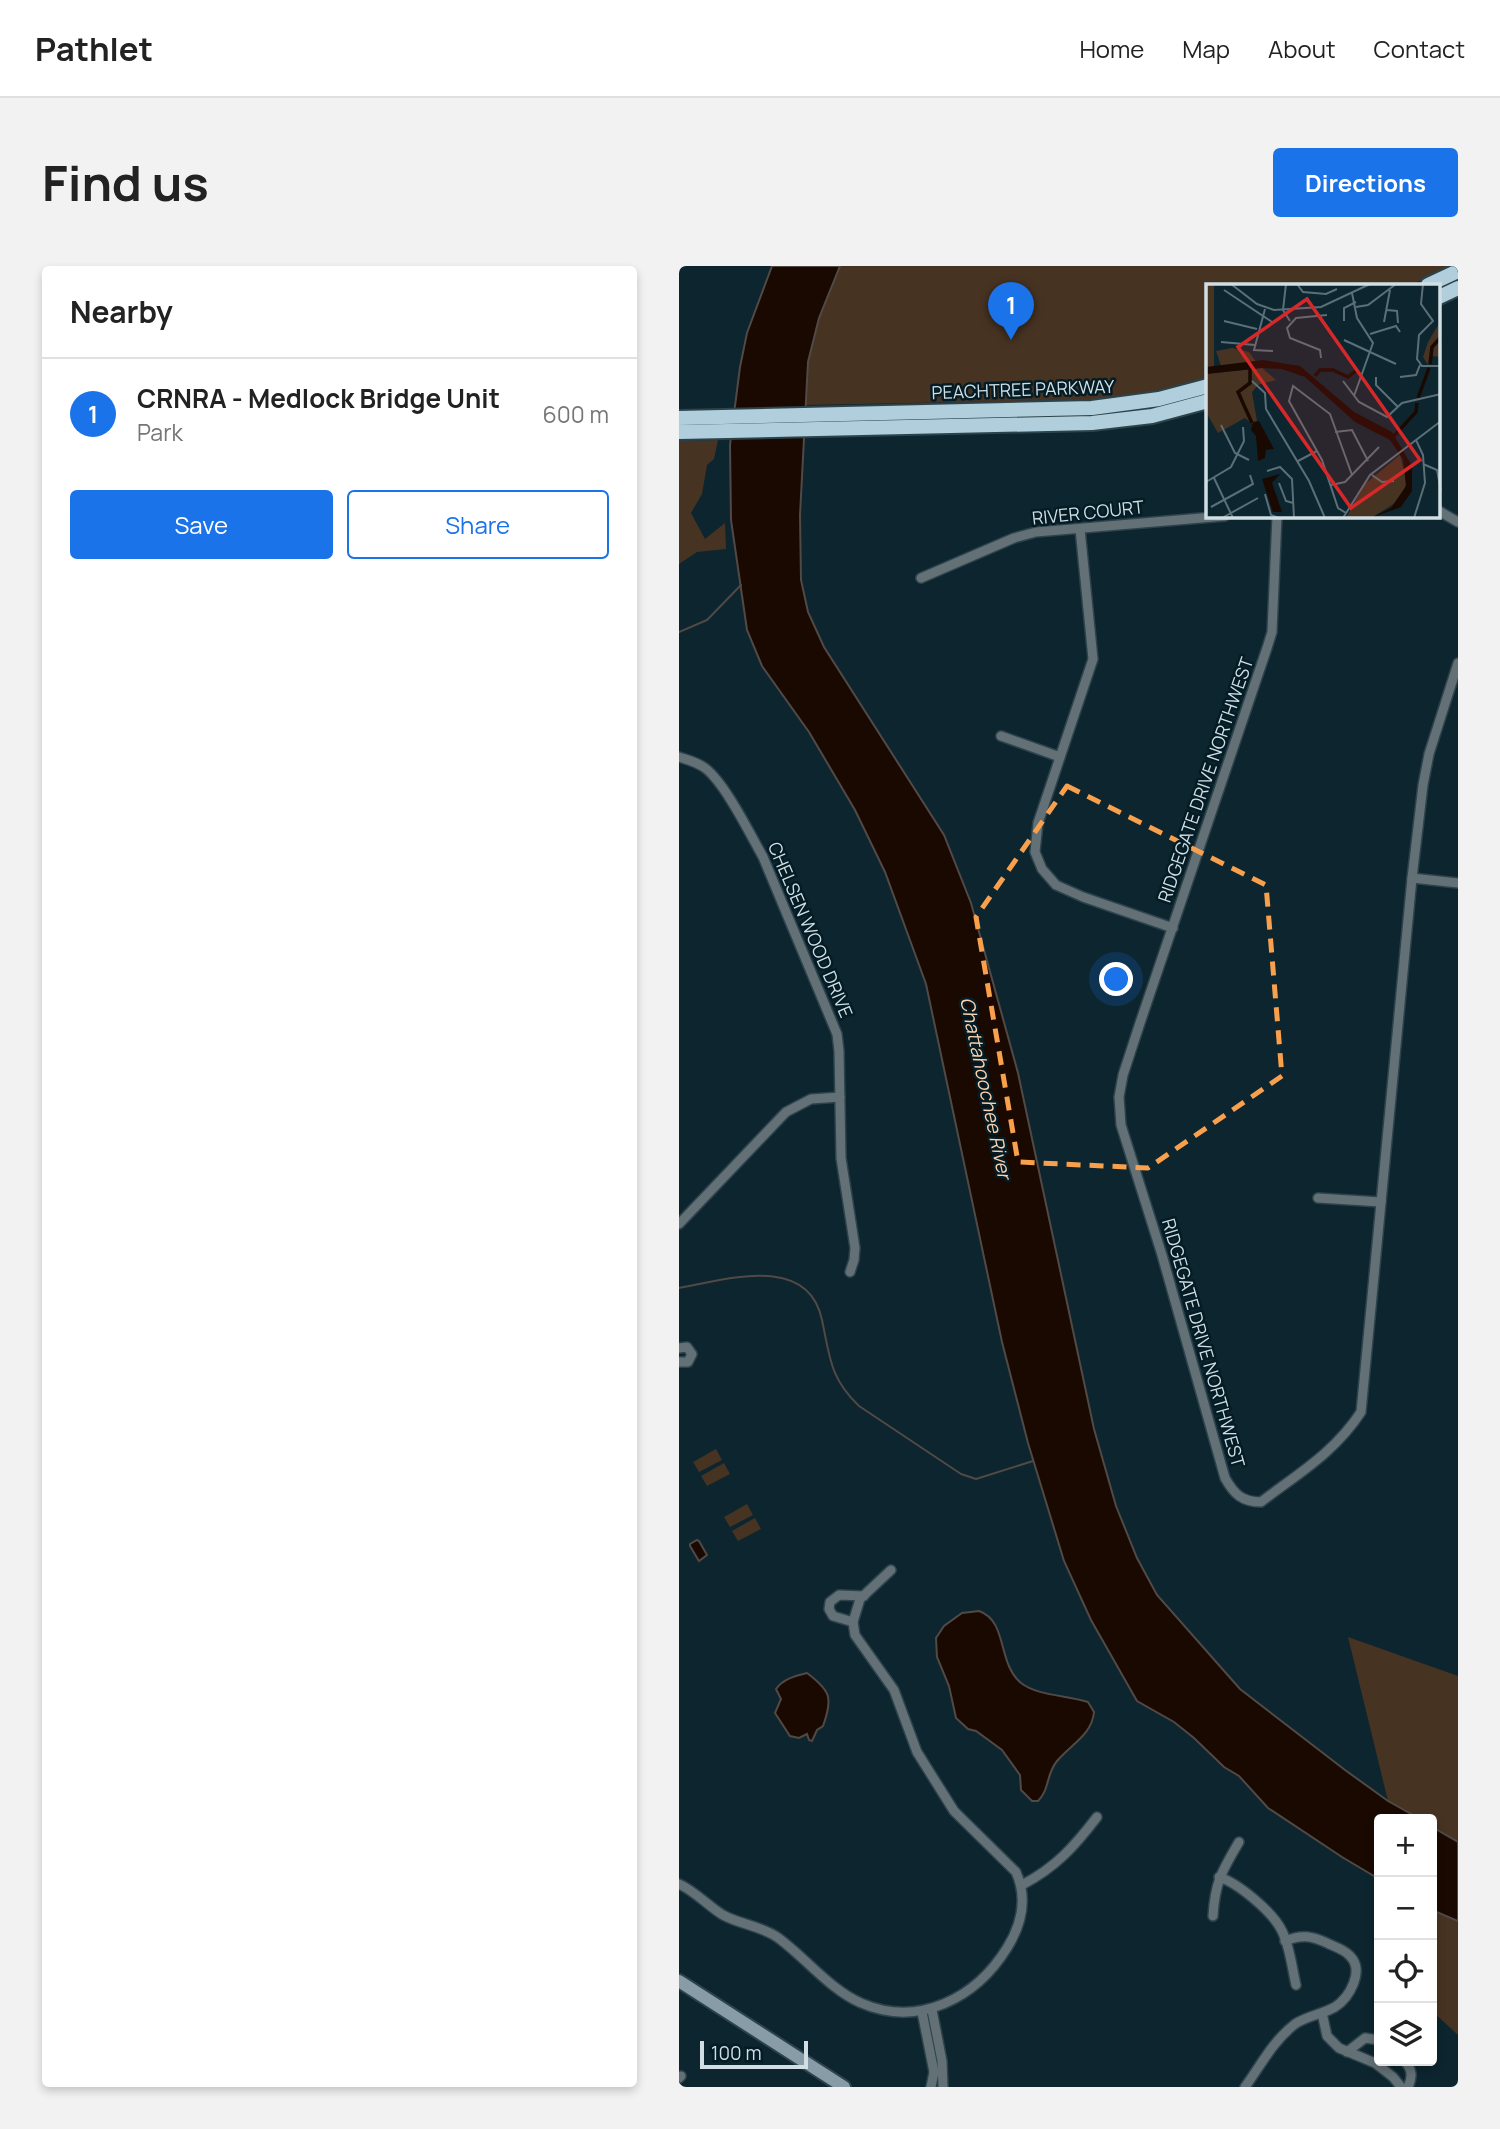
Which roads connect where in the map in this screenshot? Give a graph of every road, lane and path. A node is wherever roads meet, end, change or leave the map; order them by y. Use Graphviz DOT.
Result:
graph roads {
  1 [pos="1458,271"];
  2 [pos="1430,284"];
  3 [pos="1458,288"];
  4 [pos="1441,296"];
  5 [pos="1206,387"];
  6 [pos="1206,402"];
  7 [pos="679,418"];
  8 [pos="838,422"];
  9 [pos="704,424"];
  10 [pos="679,432"];
  11 [pos="1441,512"];
  12 [pos="1206,518"];
  13 [pos="1277,518"];
  14 [pos="1458,522"];
  15 [pos="1080,529"];
  16 [pos="921,578"];
  17 [pos="1458,663"];
  18 [pos="1001,736"];
  19 [pos="679,757"];
  20 [pos="1060,757"];
  21 [pos="1412,878"];
  22 [pos="1458,883"];
  23 [pos="1173,928"];
  24 [pos="840,1097"];
  25 [pos="1318,1198"];
  26 [pos="1381,1202"];
  27 [pos="679,1224"];
  28 [pos="850,1272"];
  29 [pos="679,1348"];
  30 [pos="679,1362"];
  31 [pos="891,1570"];
  32 [pos="864,1596"];
  33 [pos="853,1622"];
  34 [pos="1097,1817"];
  35 [pos="1239,1843"];
  36 [pos="1219,1877"];
  37 [pos="679,1884"];
  38 [pos="1022,1885"];
  39 [pos="1213,1916"];
  40 [pos="1285,1941"];
  41 [pos="679,1982"];
  42 [pos="1296,1985"];
  43 [pos="927,2011"];
  44 [pos="1322,2013"];
  45 [pos="1374,2039"];
  46 [pos="1347,2052"];
  47 [pos="1408,2066"];
  48 [pos="844,2087"];
  49 [pos="931,2087"];
  50 [pos="943,2087"];
  51 [pos="1245,2087"];
  52 [pos="1401,2087"];
  53 [pos="1408,2087"];
  1 -- 2 [label="highway"];
  3 -- 4 [label="highway"];
  5 -- 8 [label="highway, PEACHTREE PARKWAY"];
  6 -- 8 [label="highway, PEACHTREE PARKWAY"];
  7 -- 9 [label="highway"];
  8 -- 9 [label="highway"];
  9 -- 10 [label="highway"];
  11 -- 14 [label="street"];
  12 -- 15 [label="street, RIVER COURT"];
  13 -- 23 [label="street, RIDGEGATE DRIVE NORTHWEST"];
  15 -- 16 [label="street, RIVER COURT"];
  15 -- 20 [label="street"];
  17 -- 21 [label="street, RIDGEGATE DRIVE NORTHWEST"];
  18 -- 20 [label="street"];
  19 -- 24 [label="street, CHELSEN WOOD DRIVE"];
  20 -- 23 [label="street"];
  21 -- 22 [label="street"];
  21 -- 26 [label="street, RIDGEGATE DRIVE NORTHWEST"];
  23 -- 26 [label="street, RIDGEGATE DRIVE NORTHWEST"];
  24 -- 27 [label="street"];
  24 -- 28 [label="street, CHELSEN WOOD DRIVE"];
  25 -- 26 [label="street"];
  29 -- 30 [label="street"];
  31 -- 32 [label="street"];
  32 -- 33 [label="street"];
  32 -- 33 [label="street"];
  33 -- 38 [label="street"];
  34 -- 38 [label="street"];
  35 -- 36 [label="street"];
  36 -- 39 [label="street"];
  36 -- 40 [label="street"];
  37 -- 43 [label="street"];
  38 -- 43 [label="street"];
  40 -- 42 [label="street"];
  40 -- 44 [label="street"];
  41 -- 48 [label="main road"];
  43 -- 49 [label="street"];
  43 -- 50 [label="street"];
  44 -- 46 [label="street"];
  44 -- 51 [label="street"];
  45 -- 46 [label="street"];
  46 -- 52 [label="street"];
  47 -- 53 [label="street"];
}
